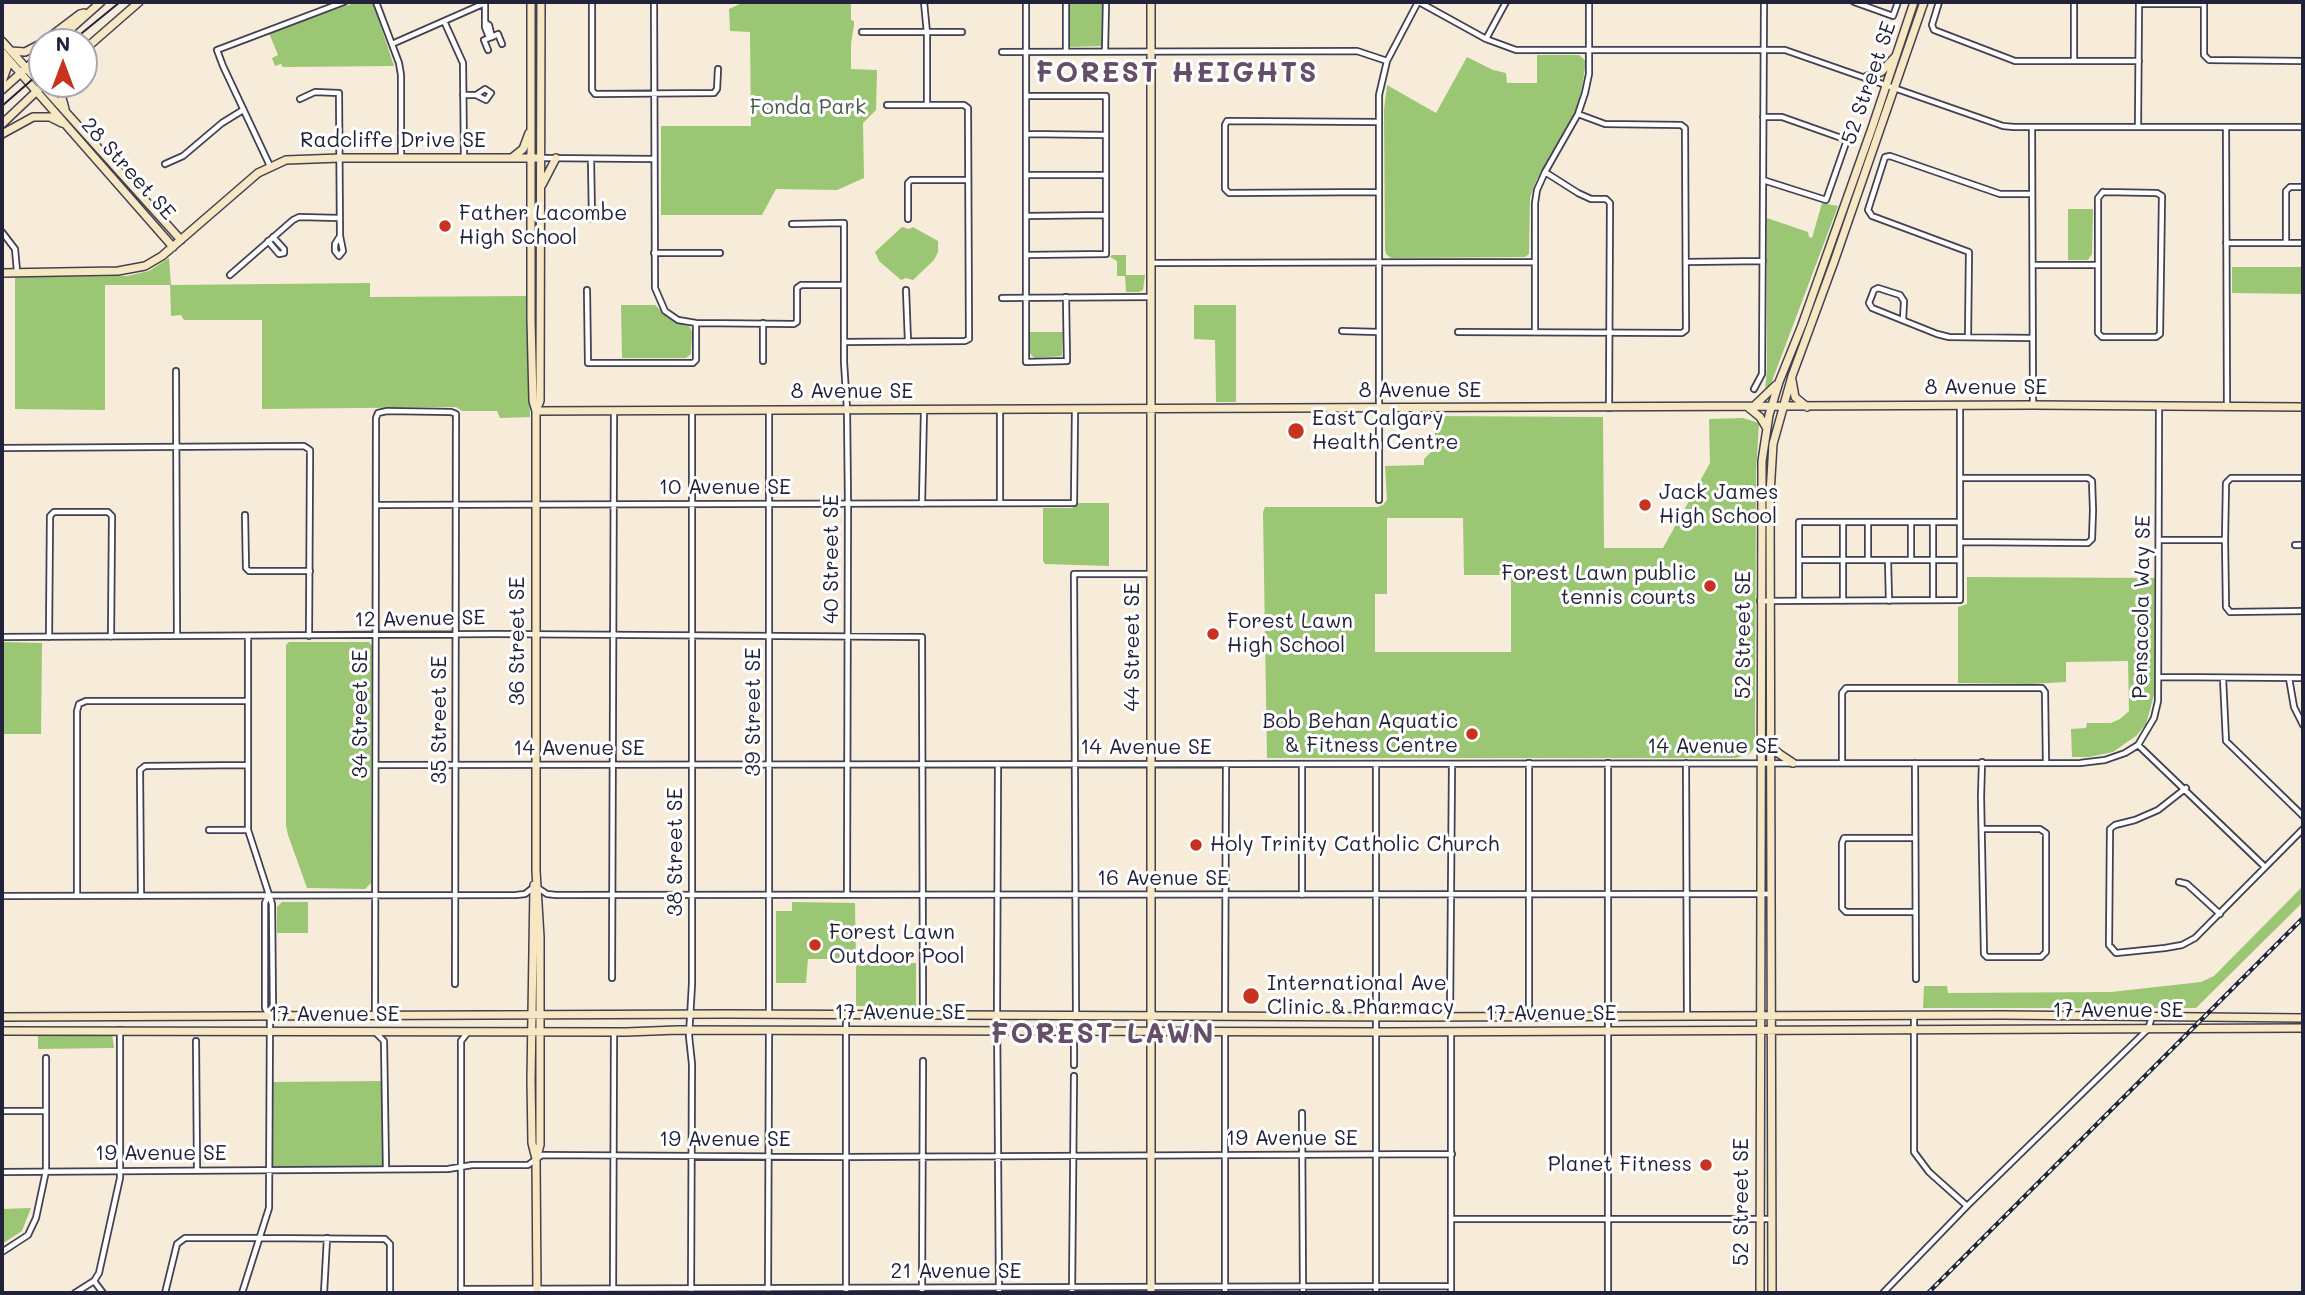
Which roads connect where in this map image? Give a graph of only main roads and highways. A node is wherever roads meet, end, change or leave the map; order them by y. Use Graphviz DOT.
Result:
graph roads {
  1 [pos="101,2"];
  2 [pos="139,2"];
  3 [pos="531,2"];
  4 [pos="541,2"];
  5 [pos="1151,2"];
  6 [pos="1914,2"];
  7 [pos="1924,2"];
  8 [pos="88,13"];
  9 [pos="61,28"];
  10 [pos="71,28"];
  11 [pos="98,37"];
  12 [pos="2,41"];
  13 [pos="28,50"];
  14 [pos="6,51"];
  15 [pos="1898,53"];
  16 [pos="2,58"];
  17 [pos="28,67"];
  18 [pos="24,71"];
  19 [pos="28,75"];
  20 [pos="1866,77"];
  21 [pos="2,82"];
  22 [pos="1891,86"];
  23 [pos="2,90"];
  24 [pos="30,98"];
  25 [pos="47,98"];
  26 [pos="51,98"];
  27 [pos="62,98"];
  28 [pos="66,113"];
  29 [pos="2,124"];
  30 [pos="65,125"];
  31 [pos="531,125"];
  32 [pos="2,134"];
  33 [pos="510,158"];
  34 [pos="531,158"];
  35 [pos="541,158"];
  36 [pos="556,158"];
  37 [pos="541,189"];
  38 [pos="181,240"];
  39 [pos="173,247"];
  40 [pos="2,273"];
  41 [pos="1792,376"];
  42 [pos="1779,382"];
  43 [pos="1750,407"];
  44 [pos="1772,407"];
  45 [pos="1782,407"];
  46 [pos="1808,407"];
  47 [pos="2303,407"];
  48 [pos="1150,408"];
  49 [pos="536,411"];
  50 [pos="1766,428"];
  51 [pos="1771,745"];
  52 [pos="1767,763"];
  53 [pos="1793,763"];
  54 [pos="1766,894"];
  55 [pos="1759,1015"];
  56 [pos="1770,1015"];
  57 [pos="167,1016"];
  58 [pos="536,1016"];
  59 [pos="1150,1016"];
  60 [pos="2,1017"];
  61 [pos="2303,1018"];
  62 [pos="2303,1028"];
  63 [pos="120,1030"];
  64 [pos="2,1031"];
  65 [pos="1759,1031"];
  66 [pos="1770,1031"];
  67 [pos="531,1032"];
  68 [pos="540,1032"];
  69 [pos="1150,1032"];
  70 [pos="536,1159"];
  71 [pos="1151,1290"];
  72 [pos="537,1291"];
  73 [pos="1760,1293"];
  74 [pos="1772,1293"];
  1 -- 8 [label="main road"];
  2 -- 11 [label="main road"];
  3 -- 31 [label="main road, 36 Street SE"];
  4 -- 35 [label="main road, 36 Street SE"];
  5 -- 48 [label="main road, 44 Street SE"];
  6 -- 15 [label="main road, 52 Street SE"];
  7 -- 22 [label="main road, 52 Street SE"];
  8 -- 9 [label="main road"];
  8 -- 10 [label="main road"];
  12 -- 14 [label="main road, 28 Street SE"];
  13 -- 14 [label="main road"];
  14 -- 18 [label="main road, 28 Street SE"];
  15 -- 20 [label="main road"];
  15 -- 22 [label="main road, 52 Street SE"];
  16 -- 21 [label="main road"];
  17 -- 18 [label="main road"];
  18 -- 19 [label="main road, 28 Street SE"];
  18 -- 23 [label="main road"];
  22 -- 41 [label="main road, 52 Street SE"];
  22 -- 42 [label="main road, 52 Street SE"];
  24 -- 29 [label="main road"];
  25 -- 30 [label="main road, 28 Street SE"];
  26 -- 28 [label="main road, 28 Street SE"];
  27 -- 28 [label="main road"];
  28 -- 38 [label="main road, 28 Street SE"];
  30 -- 32 [label="main road"];
  30 -- 39 [label="main road, 28 Street SE"];
  31 -- 33 [label="main road"];
  31 -- 34 [label="main road, 36 Street SE"];
  33 -- 34 [label="main road, Radcliffe Drive SE"];
  33 -- 38 [label="main road, Radcliffe Drive SE"];
  34 -- 35 [label="main road, Radcliffe Drive SE"];
  34 -- 49 [label="main road, 36 Street SE"];
  35 -- 37 [label="main road, 36 Street SE"];
  36 -- 37 [label="main road"];
  37 -- 49 [label="main road, 36 Street SE"];
  38 -- 39 [label="main road, Radcliffe Drive SE"];
  39 -- 40 [label="main road, Radcliffe Drive SE"];
  41 -- 45 [label="main road, 52 Street SE"];
  41 -- 46 [label="main road"];
  42 -- 43 [label="main road"];
  42 -- 44 [label="main road, 52 Street SE"];
  43 -- 44 [label="main road, 8 Avenue SE"];
  43 -- 48 [label="main road, 8 Avenue SE"];
  43 -- 50 [label="main road"];
  44 -- 45 [label="main road, 8 Avenue SE"];
  44 -- 50 [label="main road, 52 Street SE"];
  45 -- 46 [label="main road, 8 Avenue SE"];
  45 -- 51 [label="main road, 52 Street SE"];
  46 -- 47 [label="main road, 8 Avenue SE"];
  48 -- 49 [label="main road, 8 Avenue SE"];
  48 -- 59 [label="main road, 44 Street SE"];
  49 -- 58 [label="main road, 36 Street SE"];
  50 -- 52 [label="main road, 52 Street SE"];
  51 -- 52 [label="main road, 52 Street SE"];
  51 -- 53 [label="main road"];
  52 -- 54 [label="main road, 52 Street SE"];
  54 -- 55 [label="main road, 52 Street SE"];
  54 -- 56 [label="main road, 52 Street SE"];
  55 -- 56 [label="main road, 17 Avenue SE"];
  55 -- 59 [label="main road, 17 Avenue SE"];
  55 -- 65 [label="main road, 52 Street SE"];
  56 -- 61 [label="main road, 17 Avenue SE"];
  56 -- 66 [label="main road, 52 Street SE"];
  57 -- 58 [label="main road, 17 Avenue SE"];
  57 -- 60 [label="main road, 17 Avenue SE"];
  57 -- 63 [label="main road"];
  58 -- 59 [label="main road, 17 Avenue SE"];
  58 -- 67 [label="main road, 36 Street SE"];
  58 -- 68 [label="main road, 36 Street SE"];
  59 -- 69 [label="main road, 44 Street SE"];
  62 -- 66 [label="main road, 17 Avenue SE"];
  63 -- 64 [label="main road, 17 Avenue SE"];
  63 -- 67 [label="main road, 17 Avenue SE"];
  65 -- 66 [label="main road, 17 Avenue SE"];
  65 -- 69 [label="main road, 17 Avenue SE"];
  65 -- 73 [label="main road, 52 Street SE"];
  66 -- 74 [label="main road, 52 Street SE"];
  67 -- 68 [label="main road, 17 Avenue SE"];
  67 -- 70 [label="main road, 36 Street SE"];
  68 -- 69 [label="main road, 17 Avenue SE"];
  68 -- 70 [label="main road, 36 Street SE"];
  69 -- 71 [label="main road, 44 Street SE"];
  70 -- 72 [label="main road, 36 Street SE"];
}
